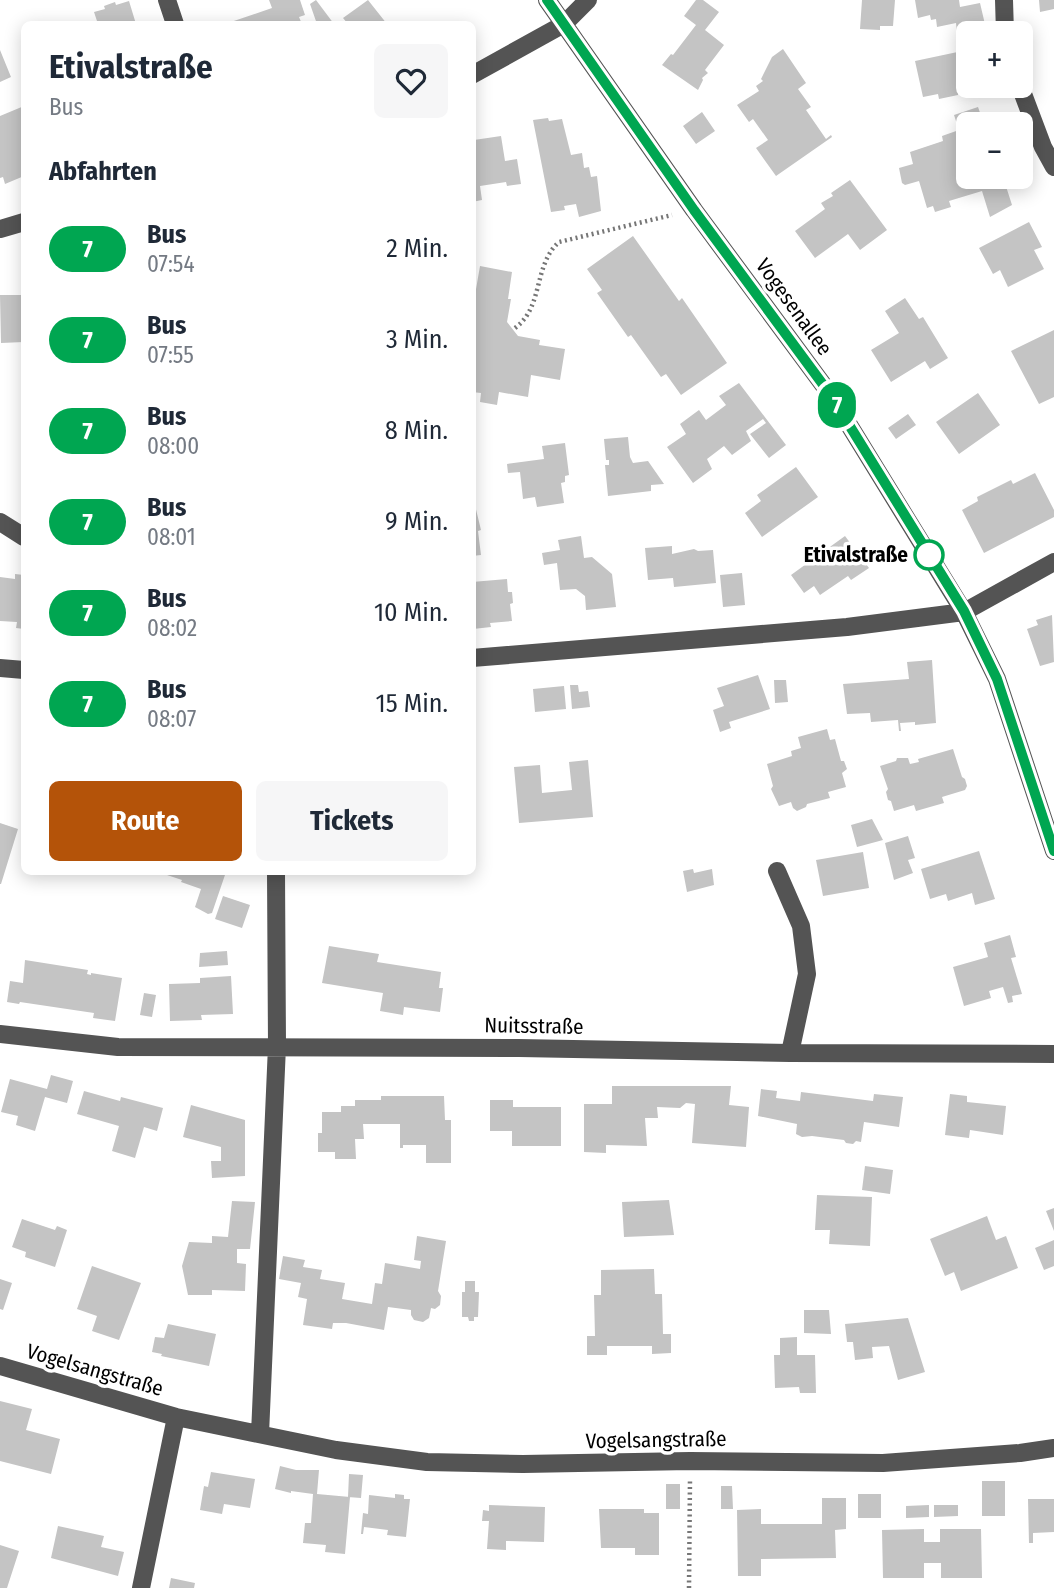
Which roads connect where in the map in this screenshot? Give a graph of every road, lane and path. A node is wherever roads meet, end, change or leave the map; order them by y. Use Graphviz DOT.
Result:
graph roads {
  1 [pos="167,0"];
  2 [pos="547,0"];
  3 [pos="588,0"];
  4 [pos="1004,0"];
  5 [pos="174,21"];
  6 [pos="1005,21"];
  7 [pos="564,24"];
  8 [pos="476,73"];
  9 [pos="1025,98"];
  10 [pos="1054,167"];
  11 [pos="694,210"];
  12 [pos="21,223"];
  13 [pos="0,229"];
  14 [pos="515,328"];
  15 [pos="0,522"];
  16 [pos="21,535"];
  17 [pos="1054,562"];
  18 [pos="964,611"];
  19 [pos="476,658"];
  20 [pos="0,668"];
  21 [pos="21,670"];
  22 [pos="1054,851"];
  23 [pos="777,871"];
  24 [pos="276,875"];
  25 [pos="0,1034"];
  26 [pos="277,1046"];
  27 [pos="790,1053"];
  28 [pos="1054,1054"];
  29 [pos="0,1366"];
  30 [pos="176,1417"];
  31 [pos="260,1434"];
  32 [pos="1054,1448"];
  33 [pos="690,1461"];
  34 [pos="141,1588"];
  35 [pos="689,1588"];
  1 -- 5 [label="street"];
  2 -- 7 [label="street, Vogesenallee"];
  3 -- 7 [label="street"];
  4 -- 6 [label="street"];
  7 -- 8 [label="street"];
  7 -- 11 [label="street, Vogesenallee"];
  9 -- 10 [label="street"];
  11 -- 14 [label="path"];
  11 -- 18 [label="street, Vogesenallee"];
  12 -- 13 [label="street"];
  15 -- 16 [label="street"];
  17 -- 18 [label="street"];
  18 -- 19 [label="street"];
  18 -- 22 [label="street, Vogesenallee"];
  20 -- 21 [label="street"];
  23 -- 27 [label="street"];
  24 -- 26 [label="street"];
  25 -- 26 [label="street, Nuitsstraße"];
  26 -- 27 [label="street, Nuitsstraße"];
  26 -- 31 [label="street"];
  27 -- 28 [label="street, Nuitsstraße"];
  29 -- 30 [label="street, Vogelsangstraße"];
  30 -- 31 [label="street, Vogelsangstraße"];
  30 -- 34 [label="street"];
  31 -- 33 [label="street, Vogelsangstraße"];
  32 -- 33 [label="street, Vogelsangstraße"];
  33 -- 35 [label="path"];
}
